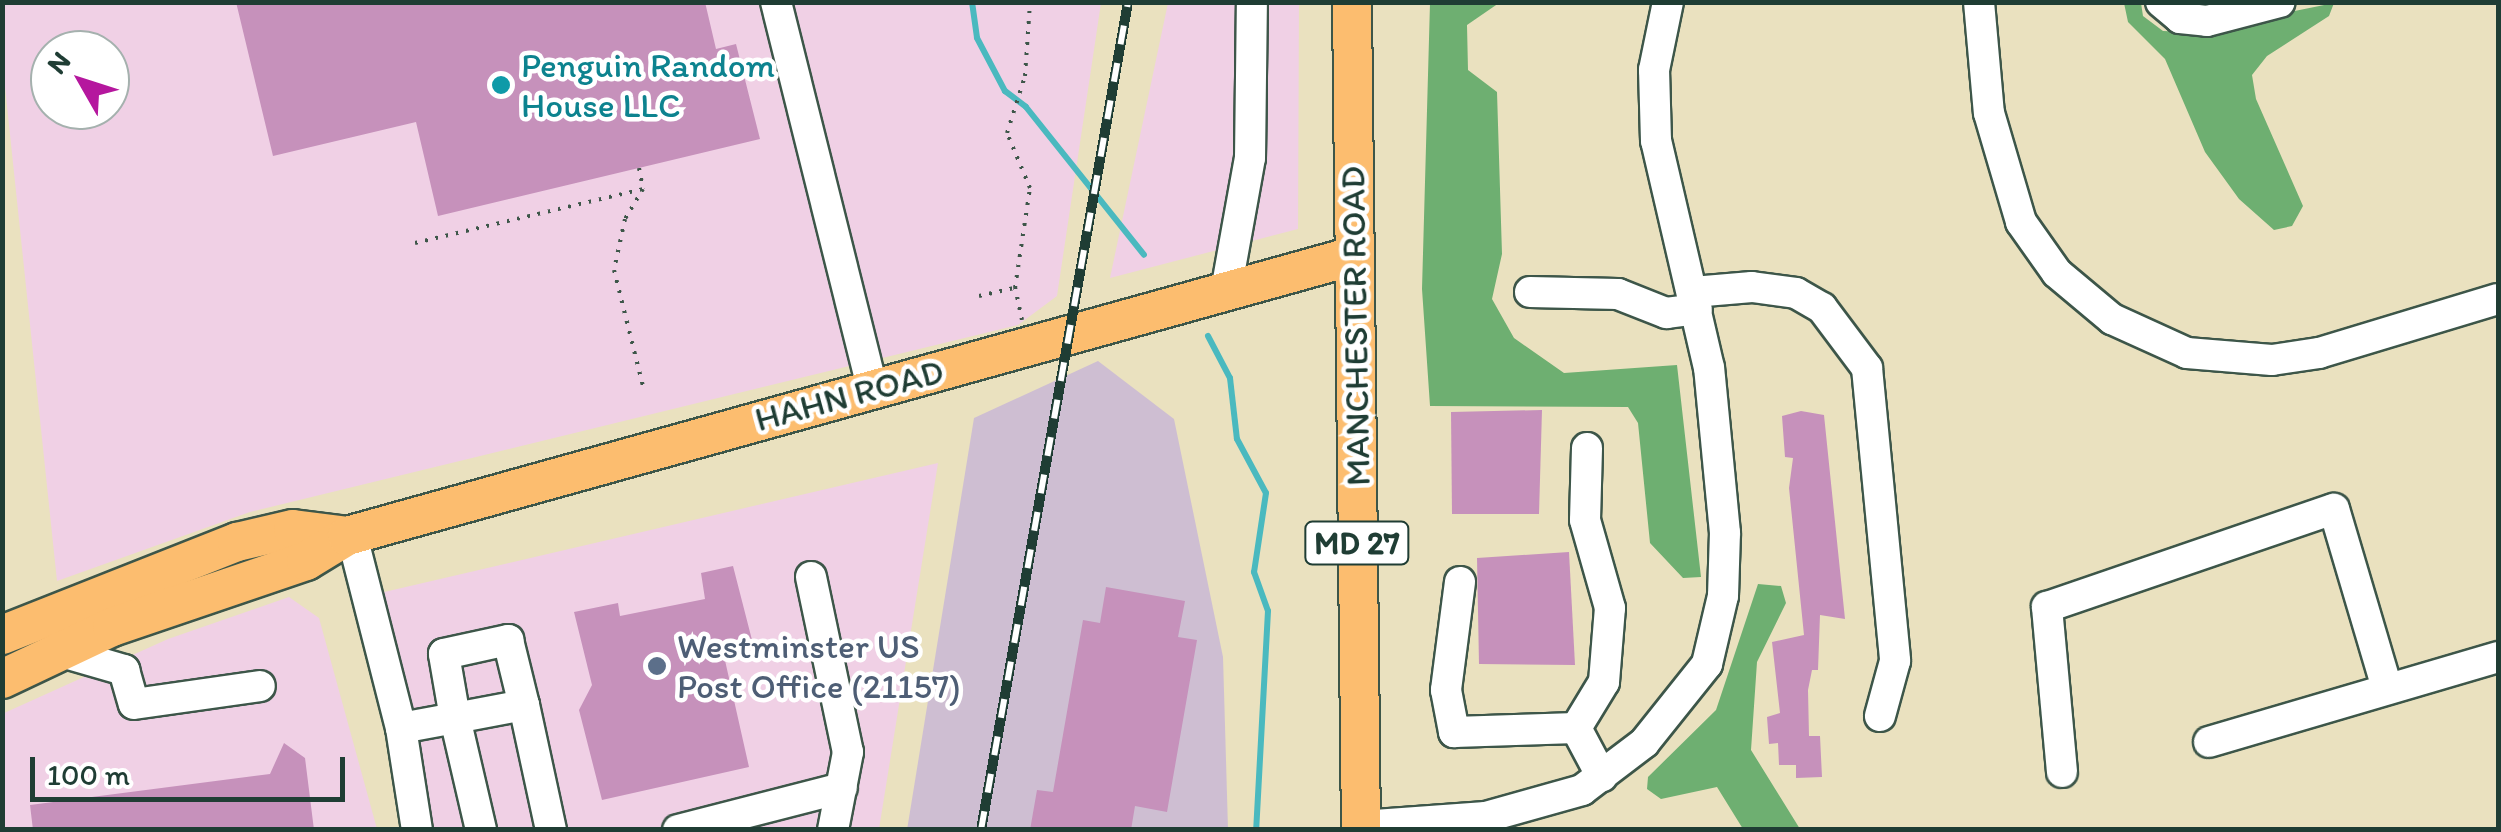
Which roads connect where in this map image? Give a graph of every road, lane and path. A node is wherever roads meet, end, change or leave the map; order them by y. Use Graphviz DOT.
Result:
graph roads {
  1 [pos="776,2"];
  2 [pos="1030,2"];
  3 [pos="1252,2"];
  4 [pos="1352,2"];
  5 [pos="1668,2"];
  6 [pos="1980,2"];
  7 [pos="2161,2"];
  8 [pos="2280,2"];
  9 [pos="639,168"];
  10 [pos="643,189"];
  11 [pos="415,244"];
  12 [pos="1353,256"];
  13 [pos="1015,288"];
  14 [pos="1226,290"];
  15 [pos="1530,292"];
  16 [pos="979,296"];
  17 [pos="2498,299"];
  18 [pos="1695,301"];
  19 [pos="1027,346"];
  20 [pos="644,390"];
  21 [pos="872,390"];
  22 [pos="1587,448"];
  23 [pos="349,536"];
  24 [pos="811,577"];
  25 [pos="1460,582"];
  26 [pos="138,618"];
  27 [pos="2,635"];
  28 [pos="62,652"];
  29 [pos="2498,657"];
  30 [pos="124,670"];
  31 [pos="2,679"];
  32 [pos="260,686"];
  33 [pos="2387,688"];
  34 [pos="524,705"];
  35 [pos="1880,716"];
  36 [pos="455,718"];
  37 [pos="402,728"];
  38 [pos="1576,728"];
  39 [pos="2210,742"];
  40 [pos="2062,772"];
  41 [pos="1602,778"];
  42 [pos="842,788"];
  43 [pos="1488,824"];
  44 [pos="1361,828"];
  45 [pos="417,830"];
  46 [pos="481,830"];
  47 [pos="551,830"];
  48 [pos="678,830"];
  49 [pos="833,830"];
  1 -- 21 [label="street"];
  2 -- 13 [label="path"];
  3 -- 14 [label="street"];
  4 -- 12 [label="main road, MANCHESTER ROAD / MD 27"];
  5 -- 18 [label="street"];
  6 -- 17 [label="street"];
  7 -- 8 [label="street"];
  9 -- 10 [label="path"];
  10 -- 11 [label="path"];
  10 -- 20 [label="path"];
  12 -- 14 [label="main road, HAHN ROAD"];
  12 -- 44 [label="main road, MANCHESTER ROAD / MD 27"];
  13 -- 16 [label="path"];
  13 -- 19 [label="path"];
  14 -- 19 [label="main road, HAHN ROAD"];
  15 -- 18 [label="street"];
  18 -- 35 [label="street"];
  18 -- 41 [label="street"];
  19 -- 21 [label="main road, HAHN ROAD"];
  21 -- 23 [label="main road, HAHN ROAD"];
  22 -- 38 [label="street"];
  23 -- 26 [label="main road, HAHN ROAD"];
  23 -- 27 [label="main road, HAHN ROAD"];
  23 -- 37 [label="street"];
  24 -- 42 [label="street"];
  25 -- 38 [label="street"];
  26 -- 28 [label="main road, HAHN ROAD"];
  26 -- 30 [label="street"];
  28 -- 30 [label="street"];
  28 -- 31 [label="main road, HAHN ROAD"];
  29 -- 33 [label="street"];
  30 -- 32 [label="street"];
  33 -- 39 [label="street"];
  33 -- 40 [label="street"];
  34 -- 36 [label="street"];
  34 -- 36 [label="street"];
  34 -- 47 [label="street"];
  36 -- 37 [label="street"];
  36 -- 46 [label="street"];
  37 -- 45 [label="street"];
  38 -- 41 [label="street"];
  41 -- 43 [label="street"];
  42 -- 48 [label="street"];
  42 -- 49 [label="street"];
  43 -- 44 [label="street"];
}
